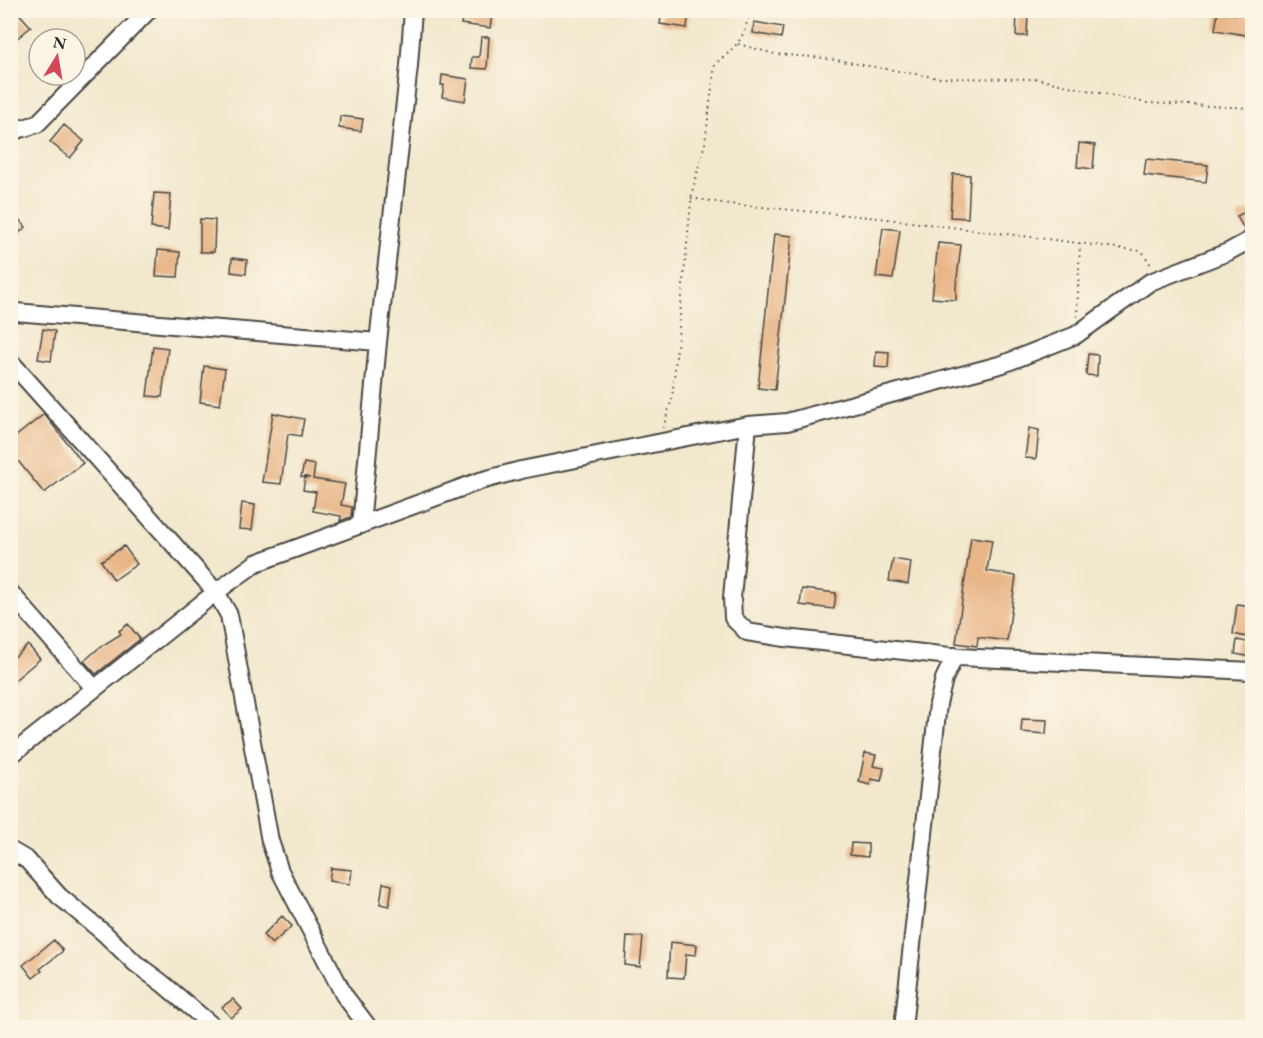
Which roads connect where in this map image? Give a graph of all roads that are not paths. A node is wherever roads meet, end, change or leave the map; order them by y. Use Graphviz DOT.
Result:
graph roads {
  1 [pos="149,10"];
  2 [pos="413,10"];
  3 [pos="10,132"];
  4 [pos="1252,239"];
  5 [pos="10,314"];
  6 [pos="378,342"];
  7 [pos="10,361"];
  8 [pos="748,426"];
  9 [pos="361,525"];
  10 [pos="10,592"];
  11 [pos="216,592"];
  12 [pos="955,656"];
  13 [pos="1252,671"];
  14 [pos="94,688"];
  15 [pos="10,756"];
  16 [pos="10,850"];
  17 [pos="215,1028"];
  18 [pos="369,1028"];
  19 [pos="903,1028"];
  1 -- 3 [label="street"];
  2 -- 6 [label="street"];
  4 -- 8 [label="street"];
  5 -- 6 [label="street"];
  6 -- 9 [label="street"];
  7 -- 11 [label="street"];
  8 -- 9 [label="street"];
  8 -- 12 [label="street"];
  9 -- 11 [label="street"];
  10 -- 14 [label="street"];
  11 -- 14 [label="street"];
  11 -- 18 [label="street"];
  12 -- 13 [label="street"];
  12 -- 19 [label="street"];
  14 -- 15 [label="street"];
  16 -- 17 [label="street"];
}
